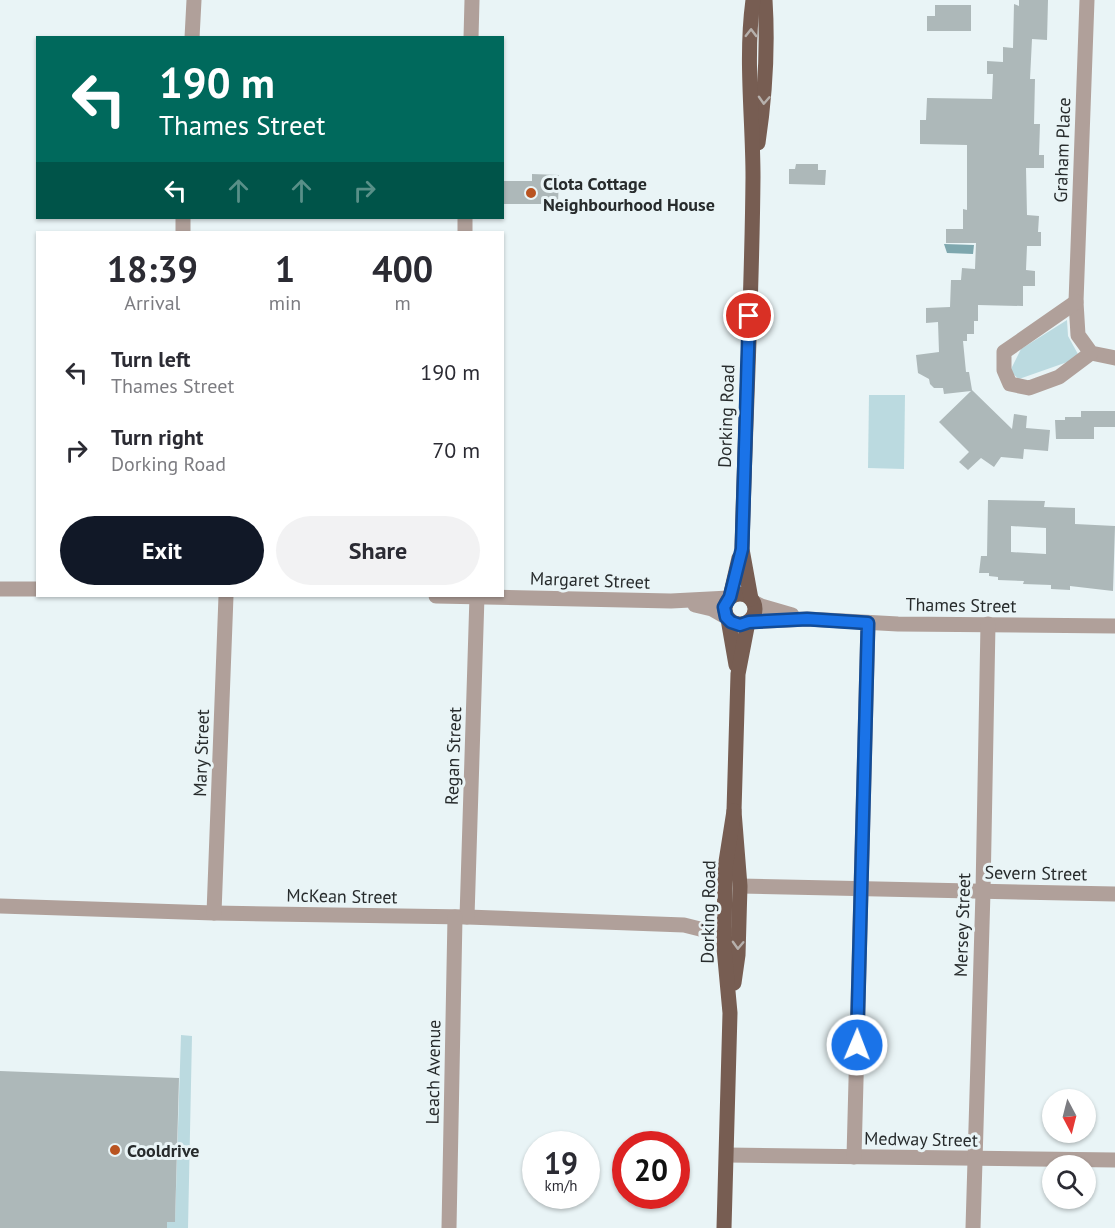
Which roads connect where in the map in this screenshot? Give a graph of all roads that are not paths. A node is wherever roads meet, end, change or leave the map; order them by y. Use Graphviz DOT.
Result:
graph roads {
  1 [pos="194,0"];
  2 [pos="472,0"];
  3 [pos="753,0"];
  4 [pos="765,0"];
  5 [pos="1087,0"];
  6 [pos="192,36"];
  7 [pos="471,36"];
  8 [pos="757,74"];
  9 [pos="1076,302"];
  10 [pos="1091,353"];
  11 [pos="1115,358"];
  12 [pos="742,549"];
  13 [pos="0,589"];
  14 [pos="36,589"];
  15 [pos="226,597"];
  16 [pos="477,597"];
  17 [pos="504,597"];
  18 [pos="730,598"];
  19 [pos="671,601"];
  20 [pos="752,601"];
  21 [pos="727,618"];
  22 [pos="807,619"];
  23 [pos="749,622"];
  24 [pos="868,623"];
  25 [pos="988,624"];
  26 [pos="1115,626"];
  27 [pos="738,674"];
  28 [pos="734,811"];
  29 [pos="740,886"];
  30 [pos="860,888"];
  31 [pos="983,891"];
  32 [pos="1115,894"];
  33 [pos="0,906"];
  34 [pos="214,913"];
  35 [pos="461,917"];
  36 [pos="725,926"];
  37 [pos="730,1012"];
  38 [pos="727,1155"];
  39 [pos="854,1157"];
  40 [pos="975,1159"];
  41 [pos="1115,1161"];
  42 [pos="449,1228"];
  43 [pos="726,1228"];
  44 [pos="973,1228"];
  1 -- 6 [label="street"];
  2 -- 7 [label="street"];
  8 -- 3 [label="main road, Dorking Road, one-way"];
  4 -- 8 [label="main road, Dorking Road"];
  5 -- 9 [label="street, Graham Place"];
  8 -- 12 [label="main road, Dorking Road"];
  9 -- 10 [label="street, Graham Place"];
  9 -- 10 [label="street"];
  10 -- 11 [label="street"];
  12 -- 18 [label="main road, Dorking Road"];
  12 -- 20 [label="main road, Dorking Road"];
  13 -- 14 [label="street"];
  15 -- 34 [label="street, Mary Street"];
  16 -- 35 [label="street, Regan Street"];
  17 -- 19 [label="street, Margaret Street"];
  18 -- 19 [label="street, Margaret Street"];
  18 -- 20 [label="main road"];
  18 -- 21 [label="main road"];
  19 -- 21 [label="street, Margaret Street"];
  20 -- 22 [label="street, Thames Street"];
  20 -- 23 [label="main road"];
  21 -- 23 [label="main road"];
  21 -- 27 [label="main road, Dorking Road"];
  22 -- 23 [label="street, Thames Street"];
  22 -- 24 [label="street, Thames Street"];
  23 -- 27 [label="main road, Dorking Road"];
  24 -- 25 [label="street, Thames Street"];
  24 -- 30 [label="street"];
  25 -- 26 [label="street, Thames Street"];
  25 -- 31 [label="street, Mersey Street"];
  27 -- 28 [label="main road, Dorking Road"];
  28 -- 29 [label="main road, Dorking Road"];
  28 -- 36 [label="main road, Dorking Road"];
  29 -- 30 [label="street, Severn Street"];
  29 -- 37 [label="main road, Dorking Road, one-way"];
  30 -- 31 [label="street, Severn Street"];
  30 -- 39 [label="street"];
  31 -- 32 [label="street, Severn Street"];
  31 -- 40 [label="street, Mersey Street"];
  33 -- 34 [label="street, McKean Street"];
  34 -- 35 [label="street, McKean Street"];
  35 -- 36 [label="street, McKean Street"];
  35 -- 42 [label="street, Leach Avenue"];
  36 -- 37 [label="main road, Dorking Road"];
  37 -- 38 [label="main road, Dorking Road"];
  38 -- 39 [label="street, Medway Street"];
  38 -- 43 [label="main road, Dorking Road"];
  39 -- 40 [label="street, Medway Street"];
  40 -- 41 [label="street, Medway Street"];
  40 -- 44 [label="street, Mersey Street"];
}
